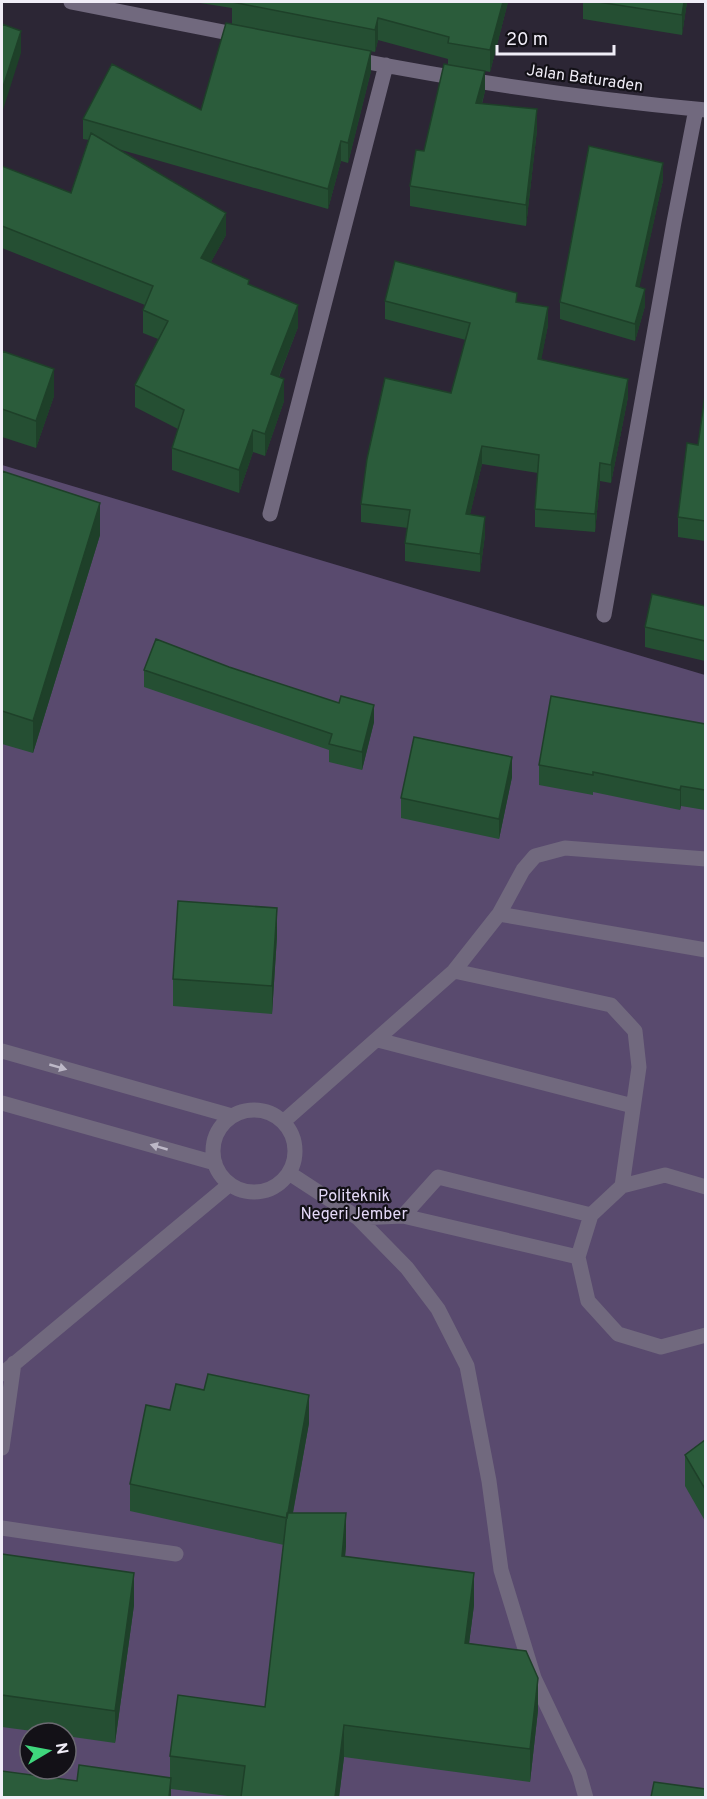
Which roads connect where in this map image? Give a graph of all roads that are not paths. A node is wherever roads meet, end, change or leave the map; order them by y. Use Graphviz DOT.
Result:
graph roads {
  1 [pos="71,2"];
  2 [pos="258,39"];
  3 [pos="339,56"];
  4 [pos="386,65"];
  5 [pos="701,110"];
  6 [pos="270,514"];
  7 [pos="604,615"];
  8 [pos="705,859"];
  9 [pos="500,915"];
  10 [pos="705,950"];
  11 [pos="454,971"];
  12 [pos="378,1040"];
  13 [pos="2,1051"];
  14 [pos="2,1103"];
  15 [pos="633,1106"];
  16 [pos="232,1116"];
  17 [pos="283,1122"];
  18 [pos="215,1163"];
  19 [pos="289,1173"];
  20 [pos="230,1184"];
  21 [pos="622,1186"];
  22 [pos="705,1187"];
  23 [pos="591,1215"];
  24 [pos="404,1216"];
  25 [pos="358,1218"];
  26 [pos="578,1257"];
  27 [pos="705,1335"];
  28 [pos="14,1363"];
  29 [pos="2,1374"];
  30 [pos="2,1448"];
  31 [pos="2,1528"];
  32 [pos="176,1554"];
  33 [pos="586,1797"];
  1 -- 2 [label="street"];
  3 -- 4 [label="street, Jalan Baturaden"];
  4 -- 5 [label="street, Jalan Baturaden"];
  4 -- 6 [label="street"];
  5 -- 7 [label="street"];
  8 -- 9 [label="street"];
  9 -- 10 [label="street"];
  9 -- 11 [label="street"];
  11 -- 12 [label="street"];
  11 -- 15 [label="street"];
  12 -- 15 [label="street"];
  12 -- 17 [label="street"];
  13 -- 16 [label="street, one-way"];
  18 -- 14 [label="street, one-way"];
  15 -- 21 [label="street"];
  16 -- 17 [label="street"];
  16 -- 18 [label="street"];
  17 -- 19 [label="street"];
  18 -- 20 [label="street"];
  19 -- 20 [label="street"];
  19 -- 25 [label="street"];
  20 -- 28 [label="street"];
  21 -- 22 [label="street"];
  21 -- 23 [label="street"];
  23 -- 24 [label="street"];
  23 -- 26 [label="street"];
  24 -- 25 [label="street"];
  24 -- 26 [label="street"];
  25 -- 33 [label="street"];
  26 -- 27 [label="street"];
  28 -- 29 [label="street"];
  28 -- 30 [label="street"];
  31 -- 32 [label="street"];
}
